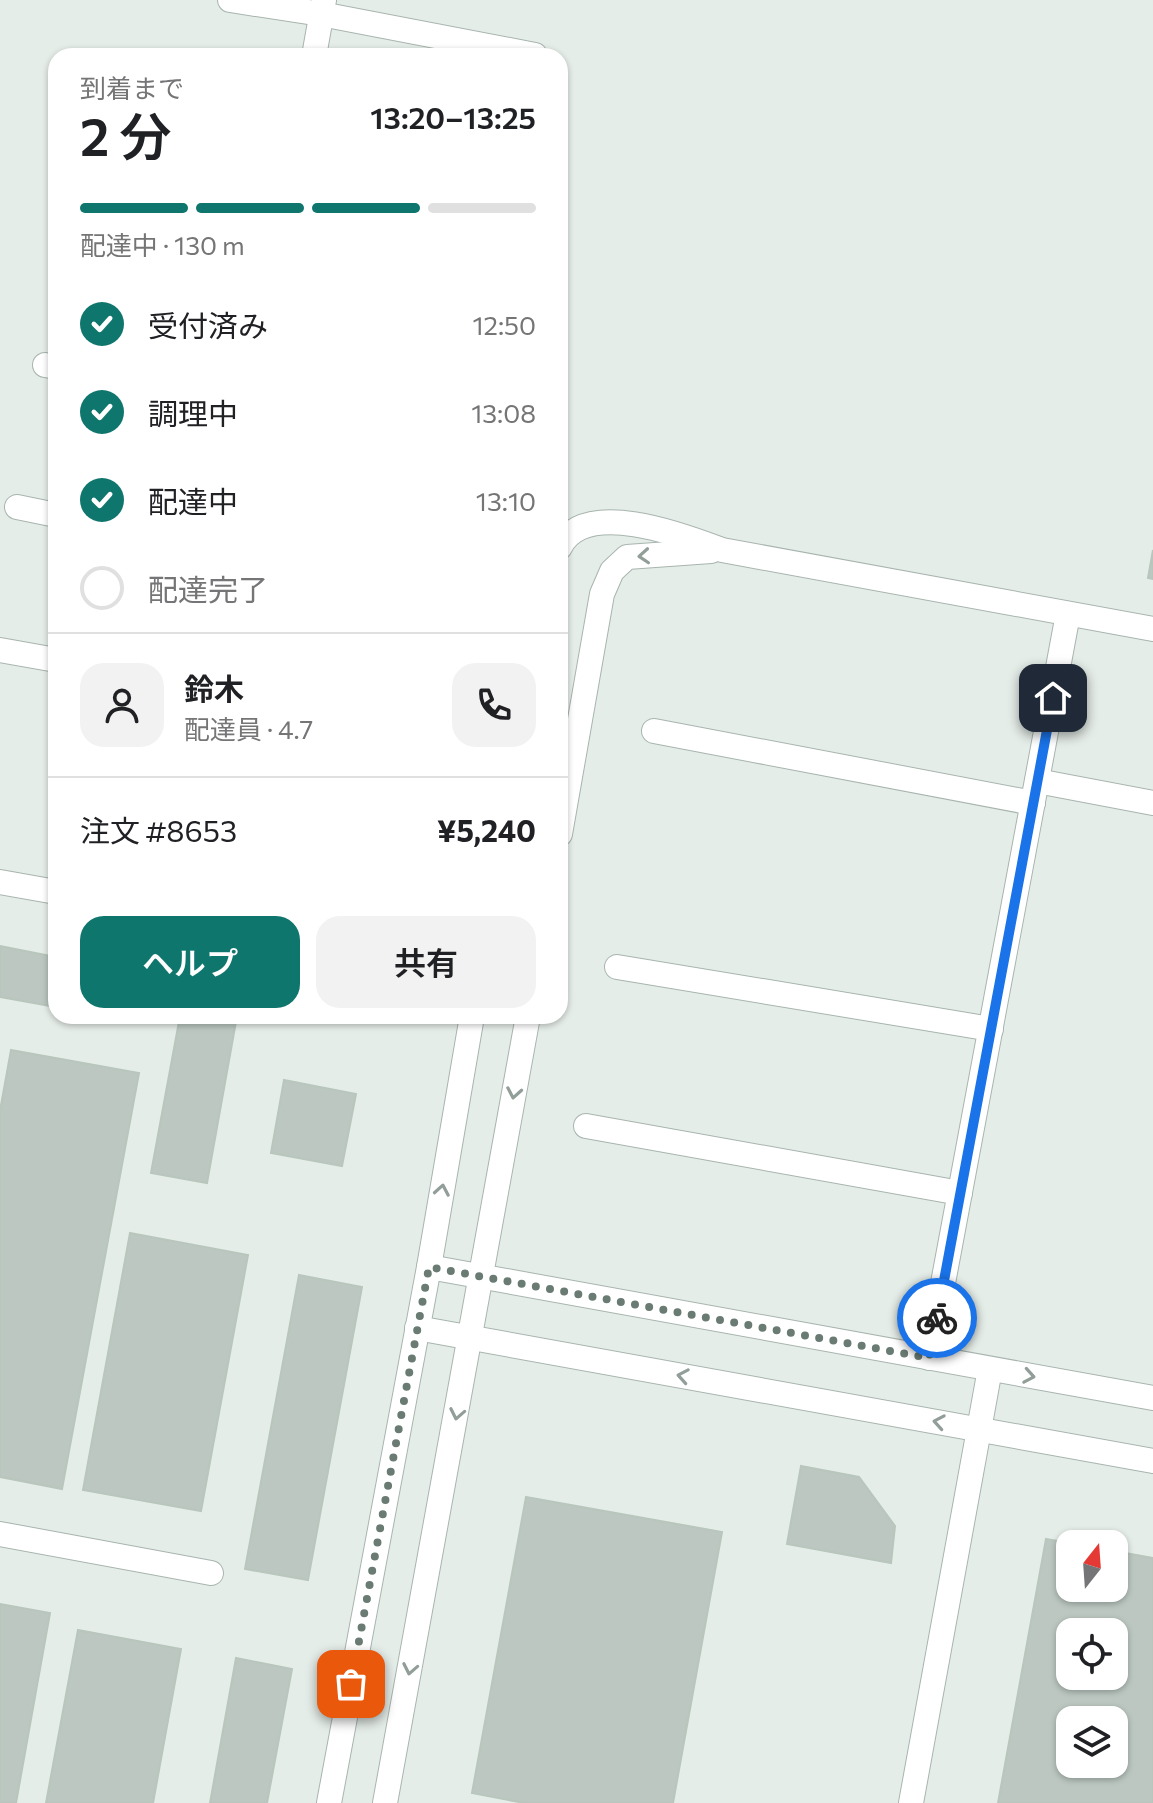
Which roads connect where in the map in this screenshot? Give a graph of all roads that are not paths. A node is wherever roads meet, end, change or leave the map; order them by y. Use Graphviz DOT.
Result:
graph roads {
  1 [pos="230,0"];
  2 [pos="322,7"];
  3 [pos="315,48"];
  4 [pos="504,48"];
  5 [pos="17,507"];
  6 [pos="48,513"];
  7 [pos="568,536"];
  8 [pos="722,550"];
  9 [pos="1068,614"];
  10 [pos="1153,629"];
  11 [pos="0,650"];
  12 [pos="48,659"];
  13 [pos="654,731"];
  14 [pos="568,788"];
  15 [pos="1035,792"];
  16 [pos="1153,803"];
  17 [pos="0,882"];
  18 [pos="48,891"];
  19 [pos="617,967"];
  20 [pos="471,1024"];
  21 [pos="527,1024"];
  22 [pos="991,1029"];
  23 [pos="586,1126"];
  24 [pos="960,1193"];
  25 [pos="429,1267"];
  26 [pos="482,1276"];
  27 [pos="417,1328"];
  28 [pos="472,1337"];
  29 [pos="929,1358"];
  30 [pos="990,1369"];
  31 [pos="1153,1398"];
  32 [pos="979,1429"];
  33 [pos="1153,1461"];
  34 [pos="0,1534"];
  35 [pos="211,1573"];
  36 [pos="329,1803"];
  37 [pos="385,1803"];
  38 [pos="911,1803"];
  1 -- 2 [label="street"];
  2 -- 3 [label="street"];
  2 -- 4 [label="street"];
  5 -- 6 [label="street"];
  7 -- 8 [label="street"];
  8 -- 9 [label="street"];
  8 -- 14 [label="street, one-way"];
  9 -- 10 [label="street"];
  9 -- 15 [label="street"];
  11 -- 12 [label="street"];
  13 -- 15 [label="street"];
  15 -- 16 [label="street"];
  15 -- 22 [label="street"];
  17 -- 18 [label="street"];
  19 -- 22 [label="street"];
  25 -- 20 [label="street, one-way"];
  21 -- 26 [label="street, one-way"];
  22 -- 24 [label="street"];
  23 -- 24 [label="street"];
  24 -- 29 [label="street"];
  25 -- 26 [label="street"];
  25 -- 27 [label="street"];
  26 -- 28 [label="street"];
  26 -- 29 [label="street"];
  27 -- 28 [label="street"];
  27 -- 36 [label="street"];
  32 -- 28 [label="street, one-way"];
  28 -- 37 [label="street, one-way"];
  29 -- 30 [label="street"];
  30 -- 31 [label="street, one-way"];
  30 -- 32 [label="street"];
  32 -- 33 [label="street"];
  32 -- 38 [label="street"];
  34 -- 35 [label="street"];
}
